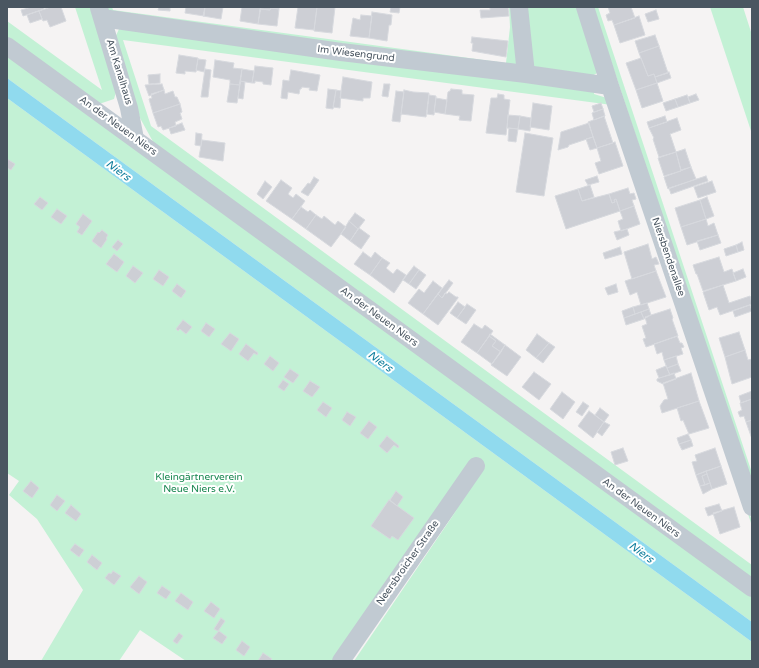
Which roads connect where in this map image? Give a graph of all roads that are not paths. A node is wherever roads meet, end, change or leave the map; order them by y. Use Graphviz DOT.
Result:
graph roads {
  1 [pos="519,7"];
  2 [pos="585,7"];
  3 [pos="100,12"];
  4 [pos="7,46"];
  5 [pos="526,74"];
  6 [pos="610,86"];
  7 [pos="135,139"];
  8 [pos="476,466"];
  9 [pos="752,507"];
  10 [pos="752,588"];
  11 [pos="341,661"];
  1 -- 5 [label="street"];
  2 -- 6 [label="street, Niersbendenallee"];
  3 -- 5 [label="street, Im Wiesengrund"];
  3 -- 7 [label="street, Am Kanalhaus"];
  4 -- 7 [label="street, An der Neuen Niers"];
  5 -- 6 [label="street, Im Wiesengrund"];
  6 -- 9 [label="street, Niersbendenallee"];
  7 -- 10 [label="street, An der Neuen Niers"];
  8 -- 11 [label="street, Neersbroicher Straße"];
}
